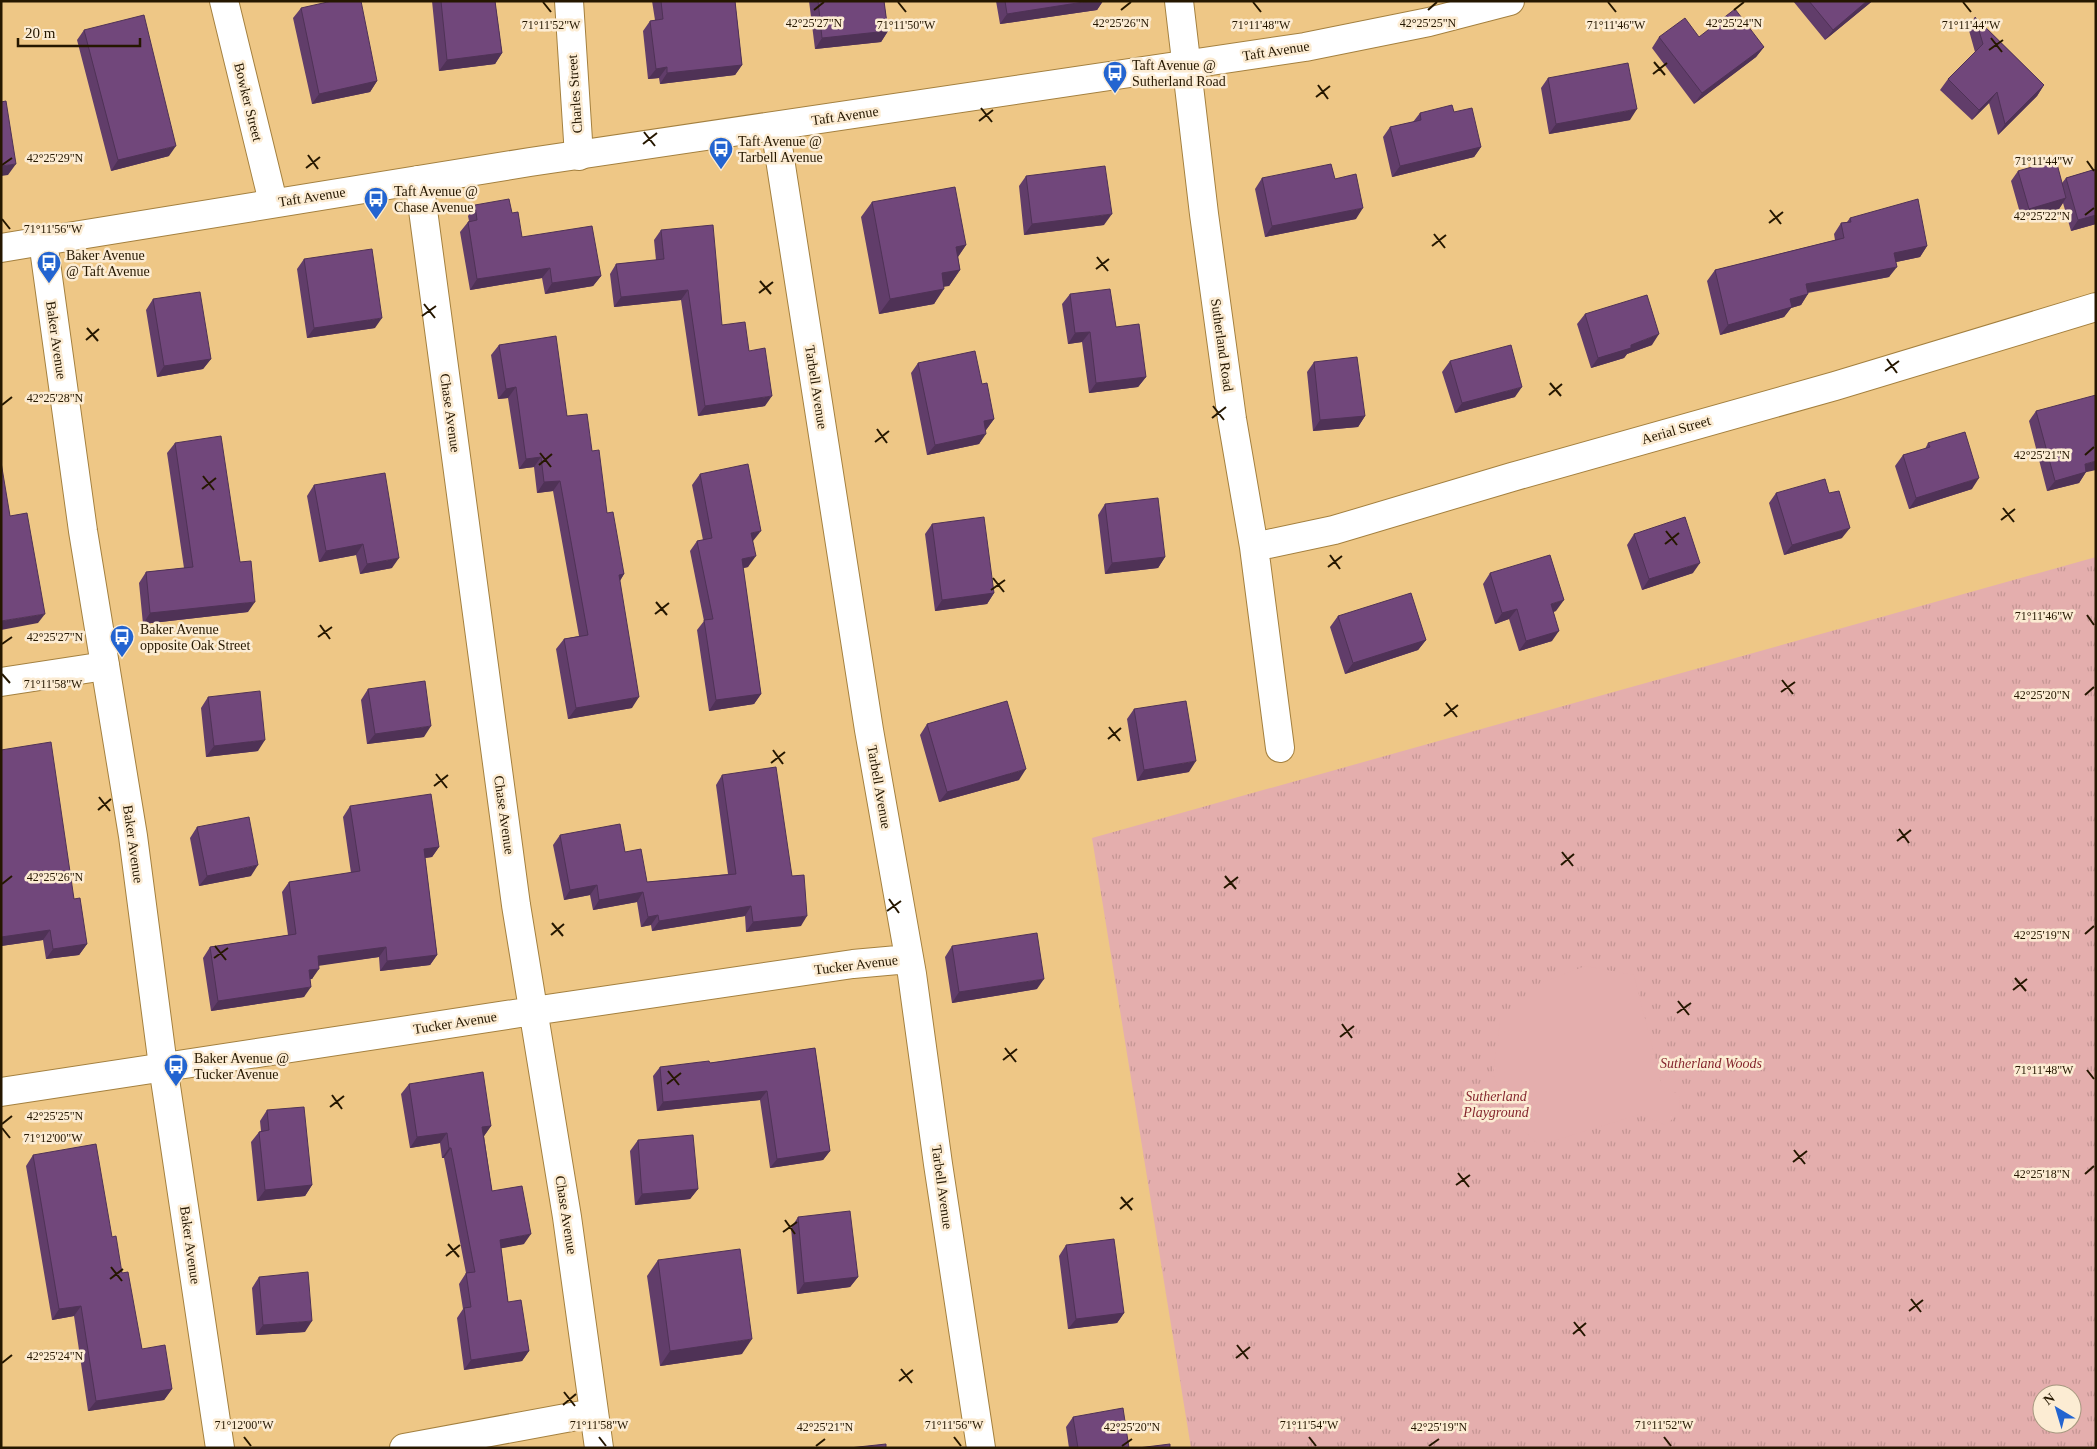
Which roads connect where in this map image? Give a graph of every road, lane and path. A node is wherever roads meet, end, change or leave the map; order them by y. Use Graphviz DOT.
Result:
graph roads {
  1 [pos="224,1"];
  2 [pos="568,1"];
  3 [pos="1180,1"];
  4 [pos="1510,1"];
  5 [pos="1187,64"];
  6 [pos="775,126"];
  7 [pos="580,156"];
  8 [pos="419,180"];
  9 [pos="273,202"];
  10 [pos="42,241"];
  11 [pos="1,248"];
  12 [pos="2096,307"];
  13 [pos="1254,547"];
  14 [pos="105,666"];
  15 [pos="1,682"];
  16 [pos="1280,748"];
  17 [pos="909,959"];
  18 [pos="533,1011"];
  19 [pos="163,1066"];
  20 [pos="1,1092"];
  21 [pos="593,1413"];
  22 [pos="220,1448"];
  23 [pos="404,1448"];
  24 [pos="599,1448"];
  25 [pos="981,1448"];
  1 -- 9 [label="street, Bowker Street"];
  2 -- 7 [label="street, Charles Street"];
  3 -- 5 [label="street, Sutherland Road"];
  4 -- 5 [label="street, Taft Avenue"];
  5 -- 6 [label="street, Taft Avenue"];
  5 -- 13 [label="street, Sutherland Road"];
  6 -- 7 [label="street, Taft Avenue"];
  6 -- 17 [label="street, Tarbell Avenue"];
  7 -- 8 [label="street, Taft Avenue"];
  8 -- 9 [label="street, Taft Avenue"];
  8 -- 18 [label="street, Chase Avenue"];
  9 -- 10 [label="street, Taft Avenue"];
  10 -- 11 [label="street, Taft Avenue"];
  10 -- 14 [label="street, Baker Avenue"];
  12 -- 13 [label="street, Aerial Street"];
  13 -- 16 [label="street, Sutherland Road"];
  14 -- 15 [label="street"];
  14 -- 19 [label="street, Baker Avenue"];
  17 -- 18 [label="street, Tucker Avenue"];
  17 -- 25 [label="street, Tarbell Avenue"];
  18 -- 19 [label="street, Tucker Avenue"];
  18 -- 21 [label="street, Chase Avenue"];
  19 -- 20 [label="street, Tucker Avenue"];
  19 -- 22 [label="street, Baker Avenue"];
  21 -- 23 [label="street"];
  21 -- 24 [label="street, Chase Avenue"];
}
